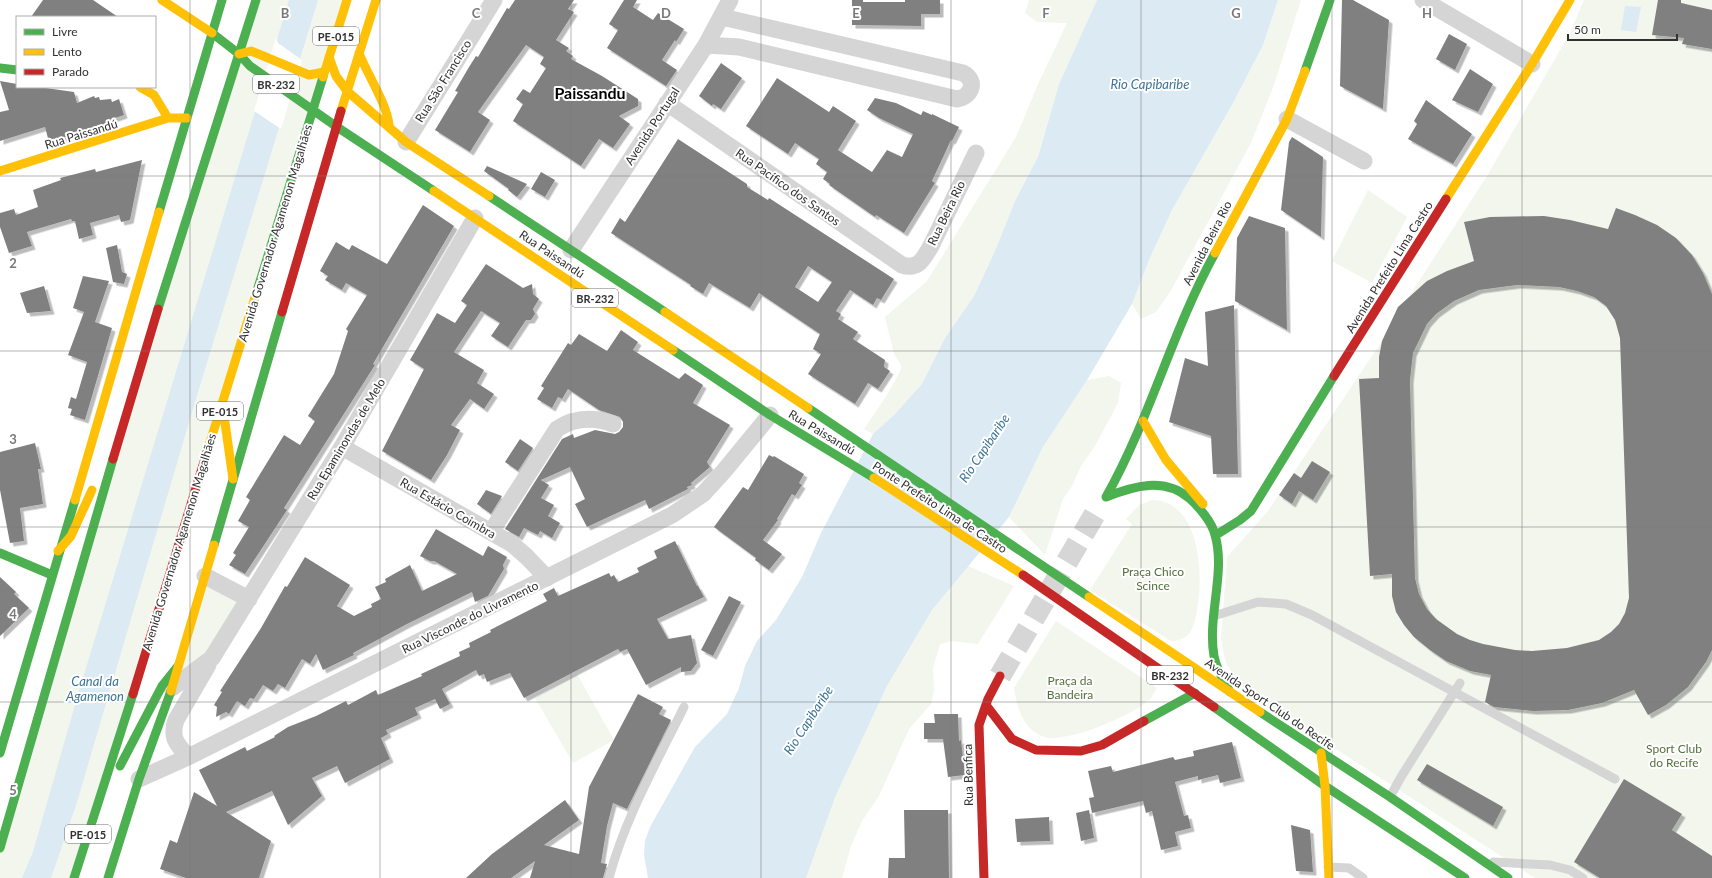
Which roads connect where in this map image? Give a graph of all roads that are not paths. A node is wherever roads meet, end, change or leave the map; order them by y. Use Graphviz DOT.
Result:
graph roads {
  1 [pos="162,0"];
  2 [pos="222,0"];
  3 [pos="256,0"];
  4 [pos="347,0"];
  5 [pos="356,0"];
  6 [pos="376,0"];
  7 [pos="494,0"];
  8 [pos="730,0"];
  9 [pos="1330,0"];
  10 [pos="1423,0"];
  11 [pos="1570,0"];
  12 [pos="343,13"];
  13 [pos="722,17"];
  14 [pos="212,33"];
  15 [pos="706,45"];
  16 [pos="359,53"];
  17 [pos="239,54"];
  18 [pos="329,57"];
  19 [pos="1532,64"];
  20 [pos="0,68"];
  21 [pos="16,70"];
  22 [pos="324,72"];
  23 [pos="142,88"];
  24 [pos="347,91"];
  25 [pos="667,103"];
  26 [pos="312,110"];
  27 [pos="168,118"];
  28 [pos="187,118"];
  29 [pos="1286,119"];
  30 [pos="389,126"];
  31 [pos="337,127"];
  32 [pos="406,142"];
  33 [pos="976,153"];
  34 [pos="1364,161"];
  35 [pos="0,172"];
  36 [pos="475,218"];
  37 [pos="571,250"];
  38 [pos="910,268"];
  39 [pos="222,404"];
  40 [pos="770,415"];
  41 [pos="1143,421"];
  42 [pos="613,424"];
  43 [pos="865,446"];
  44 [pos="342,447"];
  45 [pos="112,462"];
  46 [pos="854,466"];
  47 [pos="233,479"];
  48 [pos="1106,497"];
  49 [pos="1099,507"];
  50 [pos="1231,526"];
  51 [pos="491,532"];
  52 [pos="1216,535"];
  53 [pos="1020,550"];
  54 [pos="58,551"];
  55 [pos="0,553"];
  56 [pos="52,575"];
  57 [pos="205,576"];
  58 [pos="547,578"];
  59 [pos="249,599"];
  60 [pos="1214,616"];
  61 [pos="212,658"];
  62 [pos="178,666"];
  63 [pos="1000,676"];
  64 [pos="1460,683"];
  65 [pos="172,688"];
  66 [pos="1195,693"];
  67 [pos="1231,693"];
  68 [pos="1454,693"];
  69 [pos="986,705"];
  70 [pos="684,707"];
  71 [pos="0,753"];
  72 [pos="1321,753"];
  73 [pos="188,757"];
  74 [pos="139,779"];
  75 [pos="1615,780"];
  76 [pos="1325,786"];
  77 [pos="102,791"];
  78 [pos="1390,798"];
  79 [pos="1336,819"];
  80 [pos="1327,830"];
  81 [pos="0,848"];
  82 [pos="1482,861"];
  83 [pos="1328,867"];
  84 [pos="74,878"];
  85 [pos="108,878"];
  86 [pos="609,878"];
  87 [pos="984,878"];
  88 [pos="1329,878"];
  89 [pos="1363,878"];
  90 [pos="1465,878"];
  91 [pos="1508,878"];
  92 [pos="1583,878"];
  1 -- 14 [label="main road"];
  2 -- 14 [label="main road"];
  3 -- 17 [label="main road"];
  4 -- 12 [label="main road, Avenida Governador Agamenon Magalhães / PE-015"];
  5 -- 12 [label="main road"];
  6 -- 16 [label="main road"];
  7 -- 32 [label="street, Rua São Francisco"];
  8 -- 13 [label="street, Avenida Portugal"];
  9 -- 29 [label="main road, Avenida Beira Rio"];
  10 -- 19 [label="street"];
  11 -- 19 [label="main road, Avenida Prefeito Lima Castro"];
  12 -- 18 [label="main road, Avenida Governador Agamenon Magalhães / PE-015"];
  13 -- 15 [label="street, Avenida Portugal"];
  13 -- 15 [label="street"];
  14 -- 17 [label="main road, BR-232"];
  14 -- 28 [label="main road"];
  15 -- 25 [label="street, Avenida Portugal"];
  16 -- 24 [label="main road"];
  16 -- 30 [label="main road"];
  17 -- 22 [label="main road"];
  17 -- 26 [label="main road, BR-232"];
  17 -- 45 [label="main road"];
  18 -- 22 [label="main road, Avenida Governador Agamenon Magalhães / PE-015"];
  18 -- 24 [label="main road, BR-232"];
  19 -- 50 [label="main road, Avenida Prefeito Lima Castro"];
  20 -- 21 [label="main road"];
  22 -- 26 [label="main road, Avenida Governador Agamenon Magalhães / PE-015"];
  23 -- 27 [label="main road"];
  24 -- 30 [label="main road, BR-232"];
  24 -- 31 [label="main road"];
  25 -- 37 [label="street, Avenida Portugal"];
  25 -- 38 [label="street, Rua Pacífico dos Santos"];
  26 -- 31 [label="main road, BR-232"];
  26 -- 39 [label="main road, Avenida Governador Agamenon Magalhães / PE-015"];
  27 -- 28 [label="main road, Rua Paissandú"];
  27 -- 35 [label="main road, Rua Paissandú"];
  28 -- 54 [label="main road"];
  29 -- 34 [label="street"];
  29 -- 41 [label="main road, Avenida Beira Rio"];
  30 -- 32 [label="main road, Rua Paissandú / BR-232"];
  31 -- 36 [label="main road, Rua Paissandú / BR-232"];
  31 -- 47 [label="main road"];
  32 -- 37 [label="main road, Rua Paissandú / BR-232"];
  33 -- 38 [label="street, Rua Beira Rio"];
  36 -- 40 [label="main road, Rua Paissandú / BR-232"];
  36 -- 44 [label="street, Rua Epaminondas de Melo"];
  37 -- 43 [label="main road, Rua Paissandú / BR-232"];
  39 -- 47 [label="main road"];
  39 -- 77 [label="main road, Avenida Governador Agamenon Magalhães / PE-015"];
  40 -- 46 [label="main road, Rua Paissandú / BR-232"];
  40 -- 58 [label="street, Rua Visconde do Livramento"];
  41 -- 48 [label="main road, Avenida Beira Rio"];
  41 -- 50 [label="main road"];
  42 -- 51 [label="street"];
  43 -- 53 [label="main road, Ponte Prefeito Lima de Castro / BR-232"];
  44 -- 51 [label="street, Rua Estácio Coimbra"];
  44 -- 59 [label="street, Rua Epaminondas de Melo"];
  45 -- 54 [label="main road"];
  45 -- 81 [label="main road"];
  46 -- 66 [label="main road, Ponte Prefeito Lima de Castro / BR-232"];
  47 -- 57 [label="main road"];
  48 -- 49 [label="main road, Avenida Beira Rio"];
  48 -- 52 [label="main road"];
  50 -- 52 [label="main road, Avenida Prefeito Lima Castro"];
  51 -- 58 [label="street, Rua Estácio Coimbra"];
  52 -- 60 [label="main road"];
  53 -- 67 [label="main road, Avenida Sport Club do Recife / BR-232"];
  54 -- 56 [label="main road"];
  55 -- 56 [label="main road"];
  56 -- 71 [label="main road"];
  57 -- 59 [label="street"];
  57 -- 62 [label="main road"];
  58 -- 73 [label="street, Rua Visconde do Livramento"];
  59 -- 61 [label="street, Rua Epaminondas de Melo"];
  60 -- 67 [label="main road"];
  60 -- 68 [label="lane"];
  61 -- 65 [label="street, Rua Epaminondas de Melo"];
  61 -- 73 [label="street, Rua Epaminondas de Melo"];
  62 -- 65 [label="main road"];
  62 -- 77 [label="main road"];
  63 -- 69 [label="main road, Rua Benfica"];
  64 -- 68 [label="lane"];
  65 -- 74 [label="main road"];
  66 -- 69 [label="main road"];
  66 -- 76 [label="main road, BR-232"];
  67 -- 72 [label="main road, Avenida Sport Club do Recife / BR-232"];
  68 -- 75 [label="lane"];
  68 -- 78 [label="lane"];
  69 -- 87 [label="main road, Rua Benfica"];
  70 -- 86 [label="lane"];
  72 -- 76 [label="main road"];
  72 -- 78 [label="main road, Avenida Sport Club do Recife / BR-232"];
  73 -- 74 [label="street, Rua Visconde do Livramento"];
  74 -- 85 [label="main road"];
  76 -- 80 [label="main road"];
  76 -- 90 [label="main road, BR-232"];
  77 -- 84 [label="main road, Avenida Governador Agamenon Magalhães / PE-015"];
  78 -- 82 [label="main road, Avenida Sport Club do Recife / BR-232"];
  79 -- 80 [label="main road"];
  80 -- 83 [label="main road"];
  82 -- 91 [label="main road, Avenida Sport Club do Recife / BR-232"];
  82 -- 92 [label="lane"];
  83 -- 88 [label="main road"];
  83 -- 89 [label="lane"];
}
